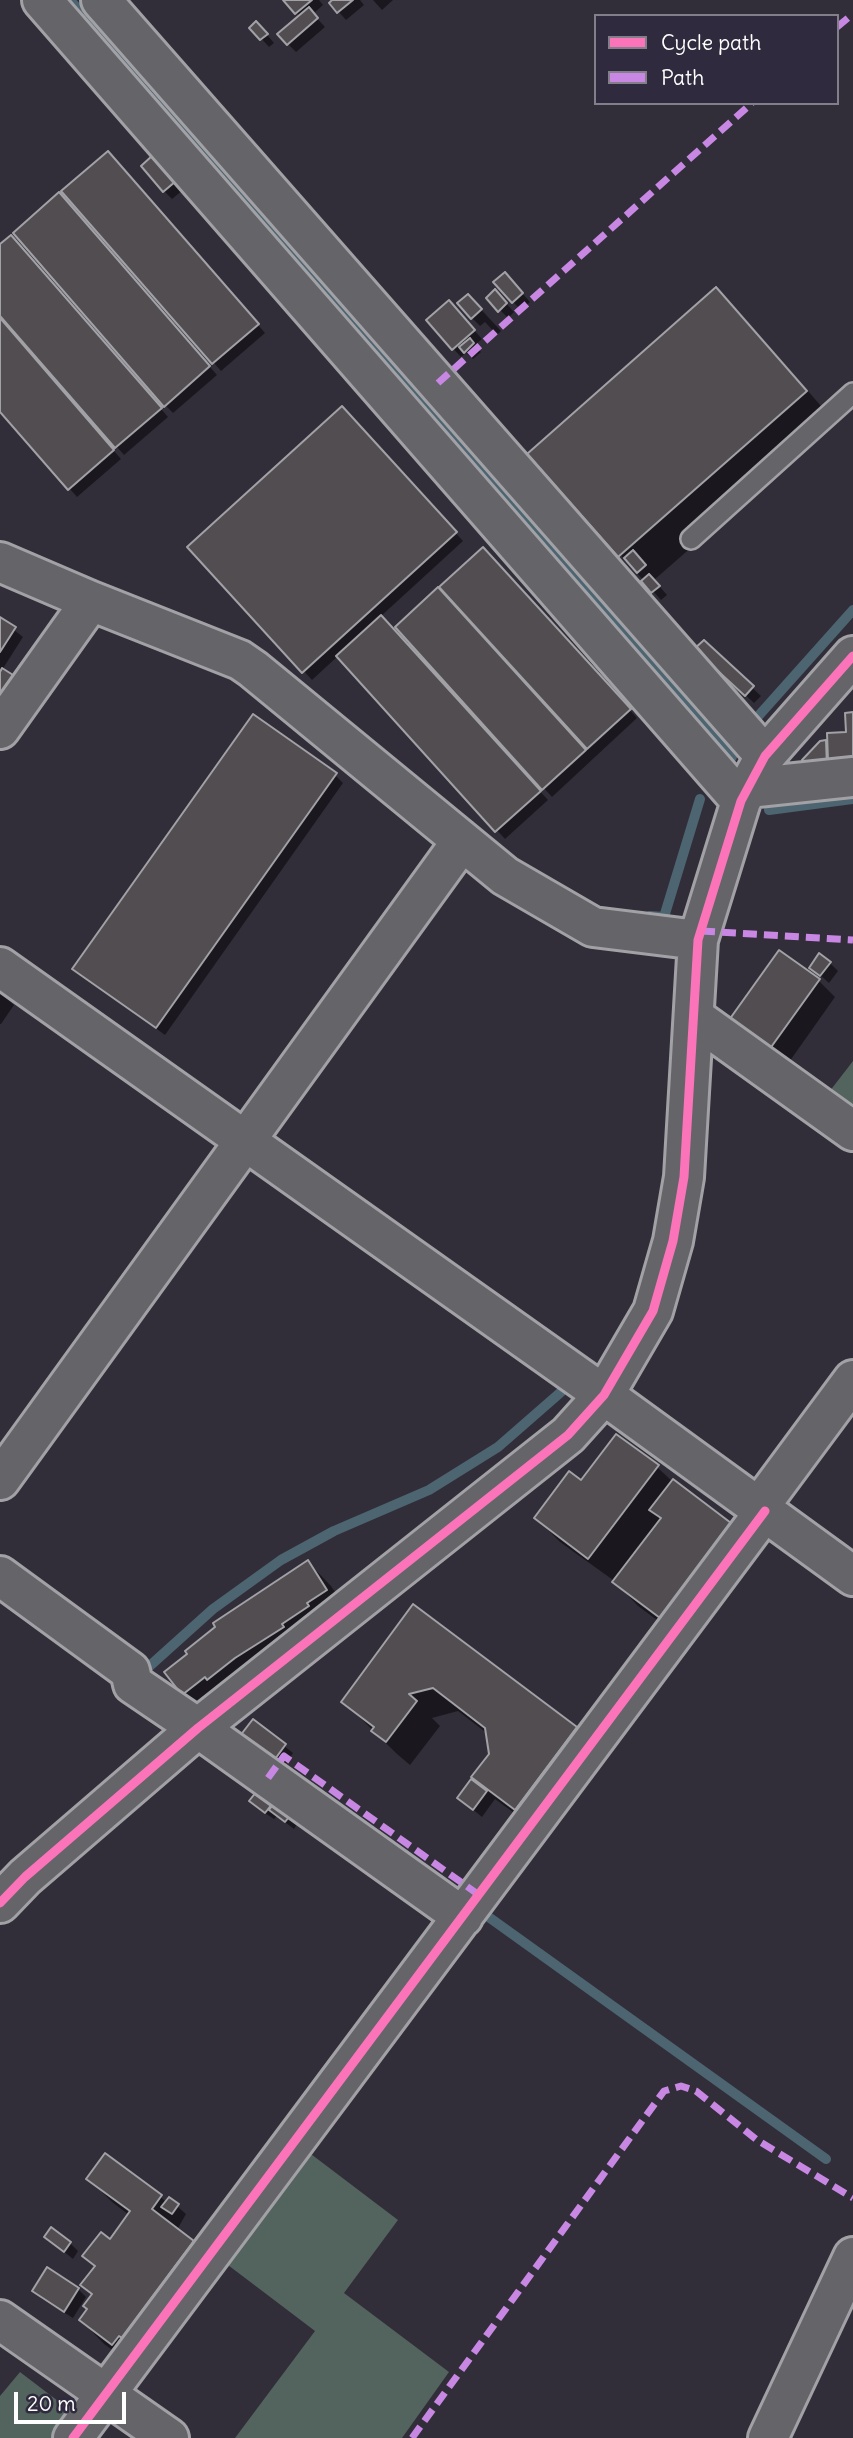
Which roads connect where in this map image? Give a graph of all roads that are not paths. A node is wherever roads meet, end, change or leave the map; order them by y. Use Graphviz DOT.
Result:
graph roads {
  1 [pos="41,0"];
  2 [pos="101,0"];
  3 [pos="853,393"];
  4 [pos="691,539"];
  5 [pos="0,562"];
  6 [pos="91,601"];
  7 [pos="853,656"];
  8 [pos="0,729"];
  9 [pos="853,777"];
  10 [pos="751,782"];
  11 [pos="462,841"];
  12 [pos="698,940"];
  13 [pos="0,967"];
  14 [pos="694,1017"];
  15 [pos="853,1131"];
  16 [pos="245,1141"];
  17 [pos="853,1380"];
  18 [pos="604,1395"];
  19 [pos="0,1480"];
  20 [pos="762,1509"];
  21 [pos="0,1576"];
  22 [pos="853,1576"];
  23 [pos="198,1728"];
  24 [pos="0,1902"];
  25 [pos="463,1917"];
  26 [pos="853,2258"];
  27 [pos="0,2320"];
  28 [pos="107,2393"];
  29 [pos="73,2438"];
  30 [pos="169,2438"];
  31 [pos="768,2438"];
  1 -- 10 [label="street"];
  2 -- 10 [label="street"];
  3 -- 4 [label="lane"];
  5 -- 6 [label="street"];
  6 -- 8 [label="street"];
  6 -- 11 [label="street"];
  7 -- 10 [label="street"];
  9 -- 10 [label="street"];
  10 -- 12 [label="street"];
  11 -- 12 [label="street"];
  11 -- 16 [label="street"];
  12 -- 14 [label="street"];
  13 -- 16 [label="street"];
  14 -- 15 [label="street"];
  14 -- 18 [label="street"];
  16 -- 18 [label="street"];
  16 -- 19 [label="street"];
  17 -- 20 [label="street"];
  18 -- 20 [label="street"];
  18 -- 23 [label="street"];
  20 -- 22 [label="street"];
  20 -- 25 [label="street"];
  21 -- 23 [label="street"];
  23 -- 24 [label="street"];
  23 -- 25 [label="street"];
  25 -- 28 [label="street"];
  26 -- 31 [label="street"];
  27 -- 28 [label="street"];
  28 -- 29 [label="street"];
  28 -- 30 [label="street"];
}
